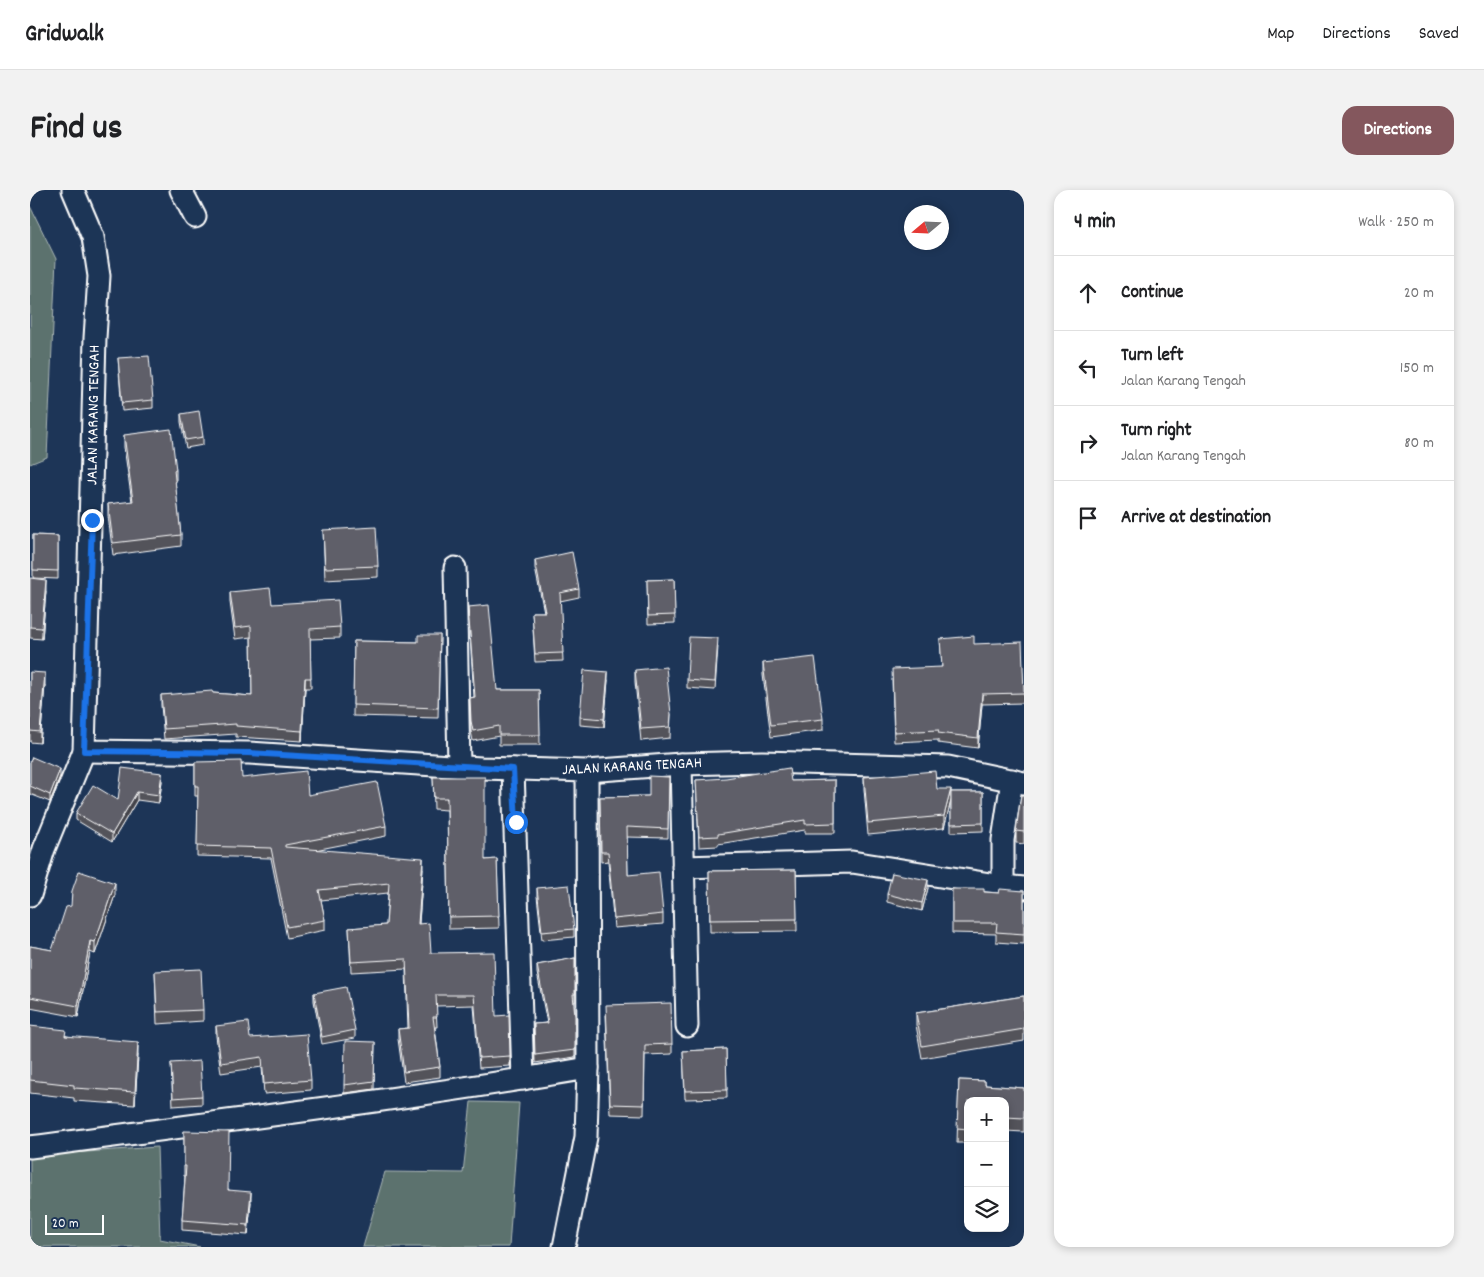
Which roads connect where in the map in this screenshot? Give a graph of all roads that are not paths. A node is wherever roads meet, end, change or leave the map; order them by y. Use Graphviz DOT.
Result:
graph roads {
  1 [pos="73,190"];
  2 [pos="181,190"];
  3 [pos="195,217"];
  4 [pos="455,568"];
  5 [pos="84,751"];
  6 [pos="681,764"];
  7 [pos="459,766"];
  8 [pos="513,769"];
  9 [pos="587,771"];
  10 [pos="1018,782"];
  11 [pos="683,867"];
  12 [pos="1014,887"];
  13 [pos="30,895"];
  14 [pos="688,1026"];
  15 [pos="588,1068"];
  16 [pos="523,1079"];
  17 [pos="30,1147"];
  18 [pos="564,1247"];
  1 -- 5 [label="street, JALAN KARANG TENGAH"];
  2 -- 3 [label="street"];
  4 -- 7 [label="street"];
  5 -- 7 [label="street, JALAN KARANG TENGAH"];
  5 -- 13 [label="street"];
  6 -- 9 [label="street, JALAN KARANG TENGAH"];
  6 -- 10 [label="street, JALAN KARANG TENGAH"];
  6 -- 11 [label="street"];
  7 -- 8 [label="street, JALAN KARANG TENGAH"];
  8 -- 9 [label="street, JALAN KARANG TENGAH"];
  8 -- 16 [label="street"];
  9 -- 15 [label="street"];
  10 -- 12 [label="street"];
  11 -- 12 [label="street"];
  11 -- 14 [label="street"];
  15 -- 16 [label="street"];
  15 -- 18 [label="street"];
  16 -- 17 [label="street"];
}
